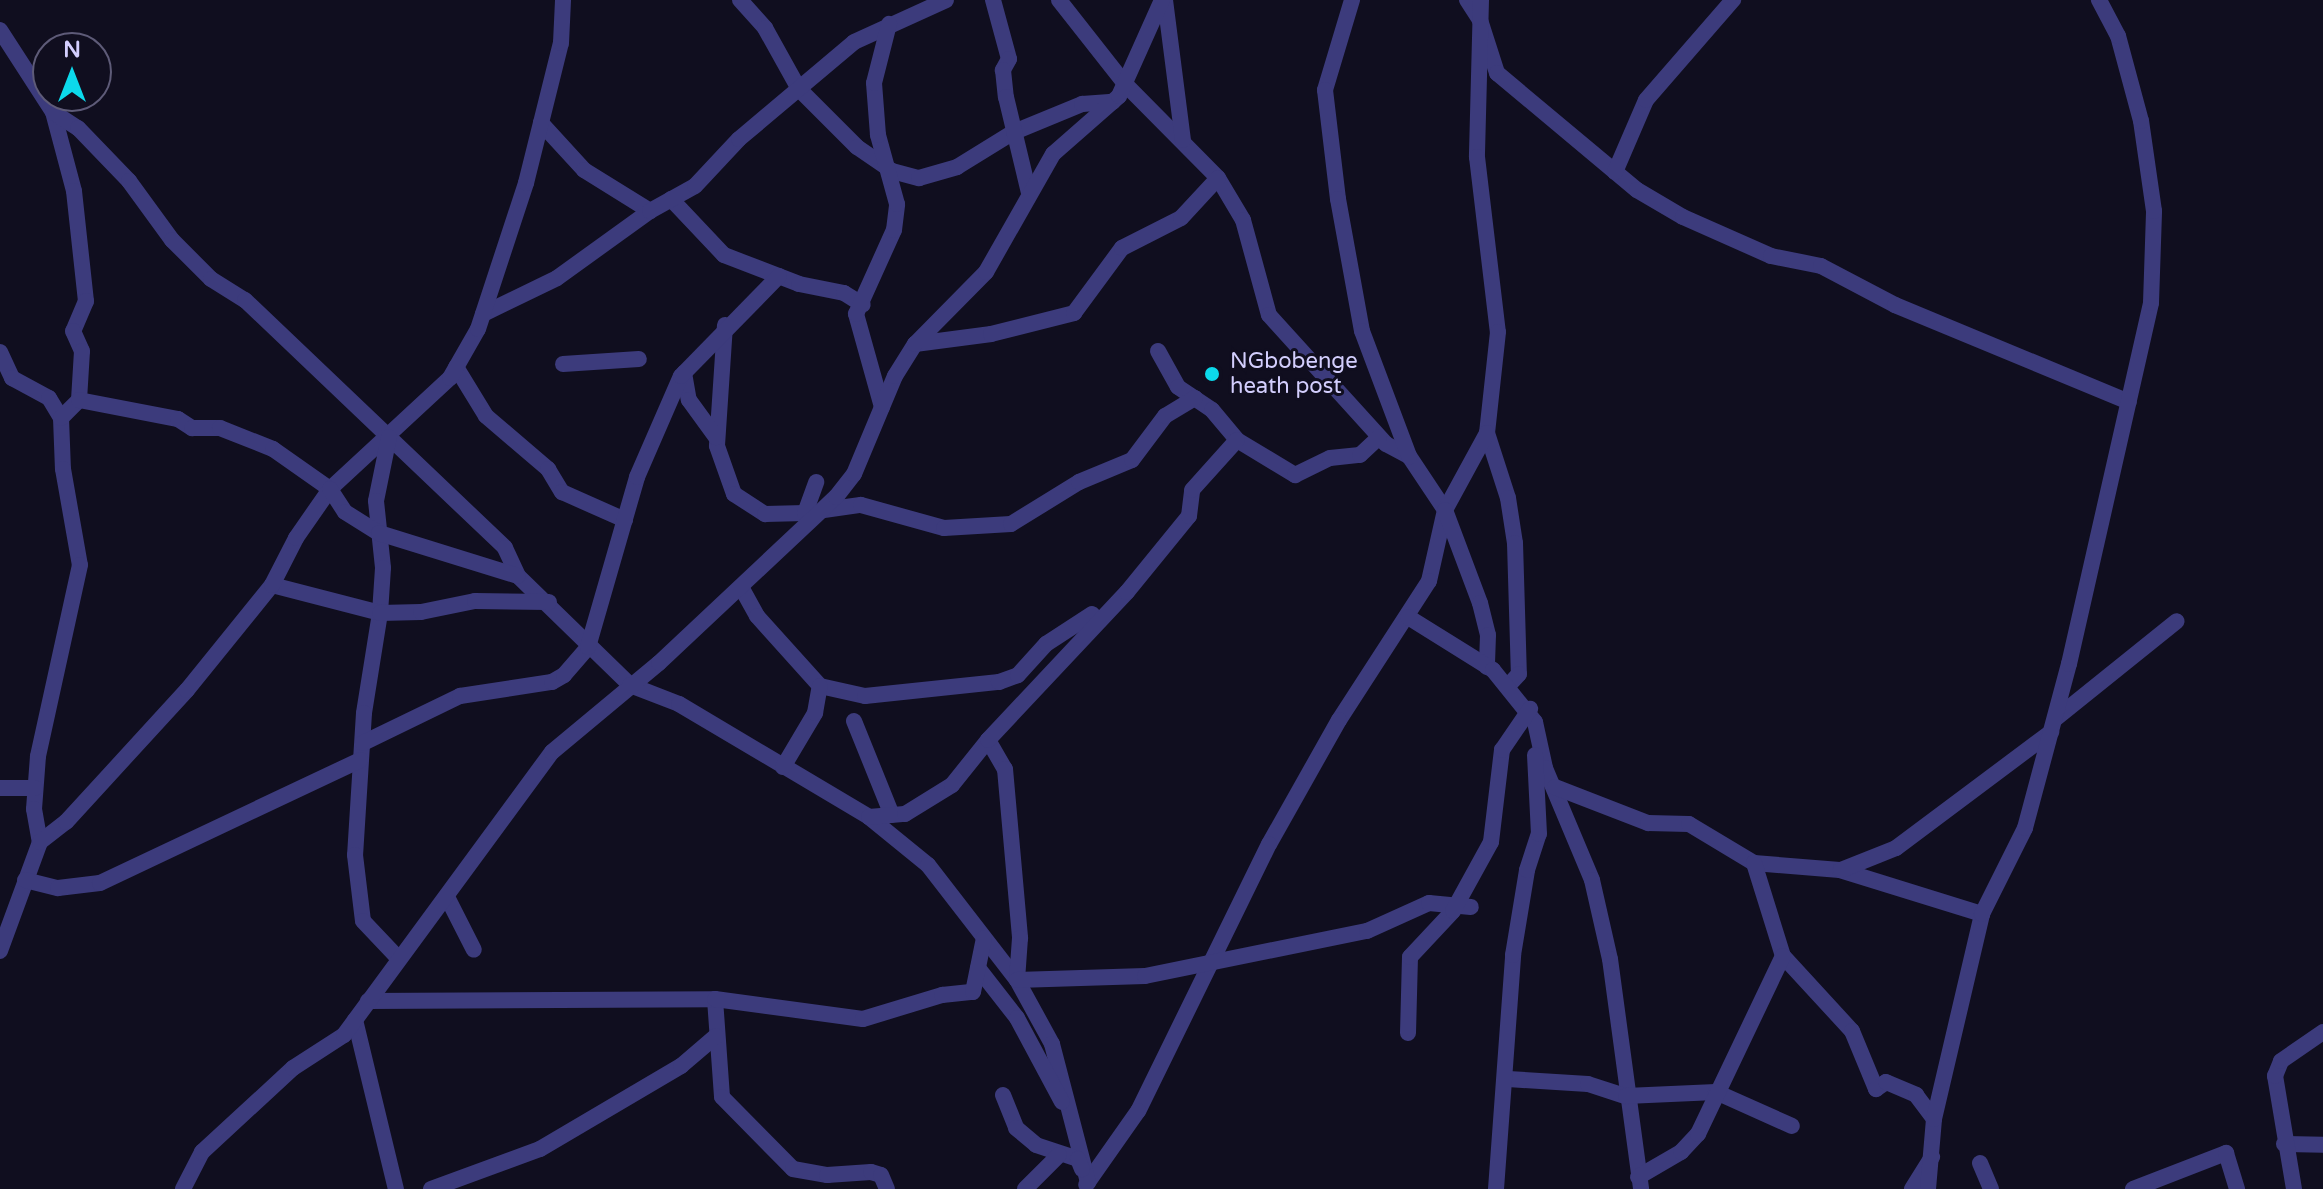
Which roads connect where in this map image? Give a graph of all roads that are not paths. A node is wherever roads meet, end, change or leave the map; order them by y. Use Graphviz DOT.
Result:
graph roads {
  1 [pos="563,0"];
  2 [pos="740,0"];
  3 [pos="946,0"];
  4 [pos="993,0"];
  5 [pos="1059,0"];
  6 [pos="1163,0"];
  7 [pos="1352,0"];
  8 [pos="1467,0"];
  9 [pos="1481,0"];
  10 [pos="1733,0"];
  11 [pos="2099,0"];
  12 [pos="1480,20"];
  13 [pos="889,24"];
  14 [pos="0,30"];
  15 [pos="32,80"];
  16 [pos="1126,85"];
  17 [pos="799,89"];
  18 [pos="1115,102"];
  19 [pos="53,112"];
  20 [pos="541,123"];
  21 [pos="1014,132"];
  22 [pos="1183,140"];
  23 [pos="892,171"];
  24 [pos="1615,172"];
  25 [pos="1218,178"];
  26 [pos="1029,193"];
  27 [pos="671,199"];
  28 [pos="650,211"];
  29 [pos="779,276"];
  30 [pos="863,305"];
  31 [pos="483,314"];
  32 [pos="725,325"];
  33 [pos="915,344"];
  34 [pos="1158,351"];
  35 [pos="0,352"];
  36 [pos="639,359"];
  37 [pos="563,364"];
  38 [pos="456,367"];
  39 [pos="684,372"];
  40 [pos="1195,398"];
  41 [pos="79,400"];
  42 [pos="2129,402"];
  43 [pos="882,407"];
  44 [pos="61,418"];
  45 [pos="1487,433"];
  46 [pos="389,437"];
  47 [pos="1379,437"];
  48 [pos="716,438"];
  49 [pos="1237,440"];
  50 [pos="1409,456"];
  51 [pos="816,482"];
  52 [pos="330,489"];
  53 [pos="824,510"];
  54 [pos="1445,510"];
  55 [pos="625,520"];
  56 [pos="379,533"];
  57 [pos="518,576"];
  58 [pos="272,585"];
  59 [pos="741,587"];
  60 [pos="1121,597"];
  61 [pos="549,602"];
  62 [pos="380,613"];
  63 [pos="1408,617"];
  64 [pos="2177,621"];
  65 [pos="588,647"];
  66 [pos="1487,667"];
  67 [pos="1008,679"];
  68 [pos="1044,679"];
  69 [pos="630,685"];
  70 [pos="820,686"];
  71 [pos="1508,686"];
  72 [pos="1533,715"];
  73 [pos="854,721"];
  74 [pos="2053,725"];
  75 [pos="988,740"];
  76 [pos="362,752"];
  77 [pos="783,767"];
  78 [pos="1555,787"];
  79 [pos="0,788"];
  80 [pos="35,788"];
  81 [pos="892,815"];
  82 [pos="869,817"];
  83 [pos="40,842"];
  84 [pos="1754,863"];
  85 [pos="1840,870"];
  86 [pos="25,880"];
  87 [pos="447,897"];
  88 [pos="1464,905"];
  89 [pos="1982,914"];
  90 [pos="984,938"];
  91 [pos="474,950"];
  92 [pos="0,951"];
  93 [pos="1783,956"];
  94 [pos="397,957"];
  95 [pos="1213,961"];
  96 [pos="978,968"];
  97 [pos="1017,980"];
  98 [pos="715,999"];
  99 [pos="368,1001"];
  100 [pos="355,1020"];
  101 [pos="2323,1032"];
  102 [pos="1408,1033"];
  103 [pos="716,1036"];
  104 [pos="1508,1079"];
  105 [pos="1716,1092"];
  106 [pos="1003,1095"];
  107 [pos="1626,1096"];
  108 [pos="1934,1119"];
  109 [pos="1792,1126"];
  110 [pos="2284,1144"];
  111 [pos="2323,1145"];
  112 [pos="1079,1147"];
  113 [pos="1935,1153"];
  114 [pos="1059,1155"];
  115 [pos="1980,1163"];
  116 [pos="793,1169"];
  117 [pos="1639,1183"];
  118 [pos="1088,1187"];
  119 [pos="183,1189"];
  120 [pos="396,1189"];
  121 [pos="431,1189"];
  122 [pos="813,1189"];
  123 [pos="887,1189"];
  124 [pos="1025,1189"];
  125 [pos="1496,1189"];
  126 [pos="1912,1189"];
  127 [pos="1928,1189"];
  128 [pos="1991,1189"];
  129 [pos="2133,1189"];
  130 [pos="2237,1189"];
  131 [pos="2294,1189"];
  1 -- 20 [label="street"];
  2 -- 17 [label="street"];
  3 -- 13 [label="street"];
  4 -- 21 [label="street"];
  5 -- 16 [label="street"];
  6 -- 16 [label="street"];
  6 -- 22 [label="street"];
  7 -- 50 [label="street"];
  8 -- 12 [label="street"];
  9 -- 12 [label="street"];
  10 -- 24 [label="street"];
  11 -- 42 [label="street"];
  12 -- 24 [label="street"];
  12 -- 45 [label="street"];
  13 -- 17 [label="street"];
  13 -- 23 [label="street"];
  14 -- 15 [label="street"];
  16 -- 18 [label="street"];
  16 -- 22 [label="street"];
  17 -- 23 [label="street"];
  17 -- 27 [label="street"];
  18 -- 21 [label="street"];
  18 -- 26 [label="street"];
  19 -- 41 [label="street"];
  19 -- 46 [label="street"];
  20 -- 28 [label="street"];
  20 -- 31 [label="street"];
  21 -- 23 [label="street"];
  21 -- 26 [label="street"];
  22 -- 25 [label="street"];
  23 -- 30 [label="street"];
  24 -- 42 [label="street"];
  25 -- 33 [label="street"];
  25 -- 47 [label="street"];
  26 -- 33 [label="street"];
  27 -- 28 [label="street"];
  27 -- 29 [label="street"];
  28 -- 31 [label="street"];
  29 -- 30 [label="street"];
  29 -- 32 [label="street"];
  30 -- 43 [label="street"];
  31 -- 38 [label="street"];
  32 -- 39 [label="street"];
  32 -- 48 [label="street"];
  33 -- 43 [label="street"];
  34 -- 40 [label="street"];
  35 -- 44 [label="street"];
  36 -- 37 [label="street"];
  38 -- 46 [label="street"];
  38 -- 55 [label="street"];
  39 -- 48 [label="street"];
  39 -- 55 [label="street"];
  40 -- 49 [label="street"];
  40 -- 53 [label="street"];
  41 -- 44 [label="street"];
  41 -- 52 [label="street"];
  42 -- 74 [label="street"];
  43 -- 53 [label="street"];
  44 -- 80 [label="street"];
  45 -- 54 [label="street"];
  45 -- 71 [label="street"];
  46 -- 52 [label="street"];
  46 -- 56 [label="street"];
  46 -- 57 [label="street"];
  47 -- 49 [label="street"];
  47 -- 50 [label="street"];
  48 -- 51 [label="street"];
  49 -- 60 [label="street"];
  50 -- 54 [label="street"];
  52 -- 56 [label="street"];
  52 -- 58 [label="street"];
  53 -- 59 [label="street"];
  54 -- 63 [label="street"];
  54 -- 66 [label="street"];
  55 -- 65 [label="street"];
  56 -- 57 [label="street"];
  56 -- 62 [label="street"];
  57 -- 61 [label="street"];
  58 -- 62 [label="street"];
  58 -- 83 [label="street"];
  59 -- 69 [label="street"];
  59 -- 70 [label="street"];
  60 -- 67 [label="street"];
  60 -- 68 [label="street"];
  61 -- 62 [label="street"];
  61 -- 65 [label="street"];
  62 -- 76 [label="street"];
  63 -- 66 [label="street"];
  63 -- 95 [label="street"];
  64 -- 74 [label="street"];
  65 -- 69 [label="street"];
  65 -- 76 [label="street"];
  66 -- 71 [label="street"];
  67 -- 68 [label="street"];
  67 -- 70 [label="street"];
  68 -- 75 [label="street"];
  69 -- 77 [label="street"];
  69 -- 87 [label="street"];
  70 -- 77 [label="street"];
  71 -- 72 [label="street"];
  72 -- 78 [label="street"];
  72 -- 88 [label="street"];
  72 -- 104 [label="street"];
  73 -- 81 [label="street"];
  74 -- 85 [label="street"];
  74 -- 89 [label="street"];
  75 -- 81 [label="street"];
  75 -- 97 [label="street"];
  76 -- 86 [label="street"];
  76 -- 94 [label="street"];
  77 -- 82 [label="street"];
  78 -- 84 [label="street"];
  78 -- 107 [label="street"];
  79 -- 80 [label="street"];
  80 -- 83 [label="street"];
  81 -- 82 [label="street"];
  82 -- 90 [label="street"];
  83 -- 86 [label="street"];
  84 -- 85 [label="street"];
  84 -- 93 [label="street"];
  85 -- 89 [label="street"];
  86 -- 92 [label="street"];
  87 -- 91 [label="street"];
  87 -- 94 [label="street"];
  88 -- 95 [label="street"];
  88 -- 102 [label="street"];
  89 -- 108 [label="street"];
  90 -- 96 [label="street"];
  90 -- 97 [label="street"];
  93 -- 105 [label="street"];
  93 -- 108 [label="street"];
  94 -- 99 [label="street"];
  95 -- 97 [label="street"];
  95 -- 118 [label="street"];
  96 -- 98 [label="street"];
  96 -- 112 [label="street"];
  97 -- 112 [label="street"];
  98 -- 99 [label="street"];
  98 -- 103 [label="street"];
  99 -- 100 [label="street"];
  100 -- 119 [label="street"];
  100 -- 120 [label="street"];
  101 -- 110 [label="street"];
  103 -- 116 [label="street"];
  103 -- 121 [label="street"];
  104 -- 107 [label="street"];
  104 -- 125 [label="street"];
  105 -- 107 [label="street"];
  105 -- 109 [label="street"];
  105 -- 117 [label="street"];
  106 -- 114 [label="street"];
  107 -- 117 [label="street"];
  108 -- 113 [label="street"];
  110 -- 111 [label="street"];
  110 -- 131 [label="street"];
  112 -- 118 [label="street"];
  113 -- 126 [label="street"];
  113 -- 127 [label="street"];
  114 -- 118 [label="street"];
  114 -- 124 [label="street"];
  115 -- 128 [label="street"];
  116 -- 122 [label="street"];
  116 -- 123 [label="street"];
  129 -- 130 [label="street"];
}
